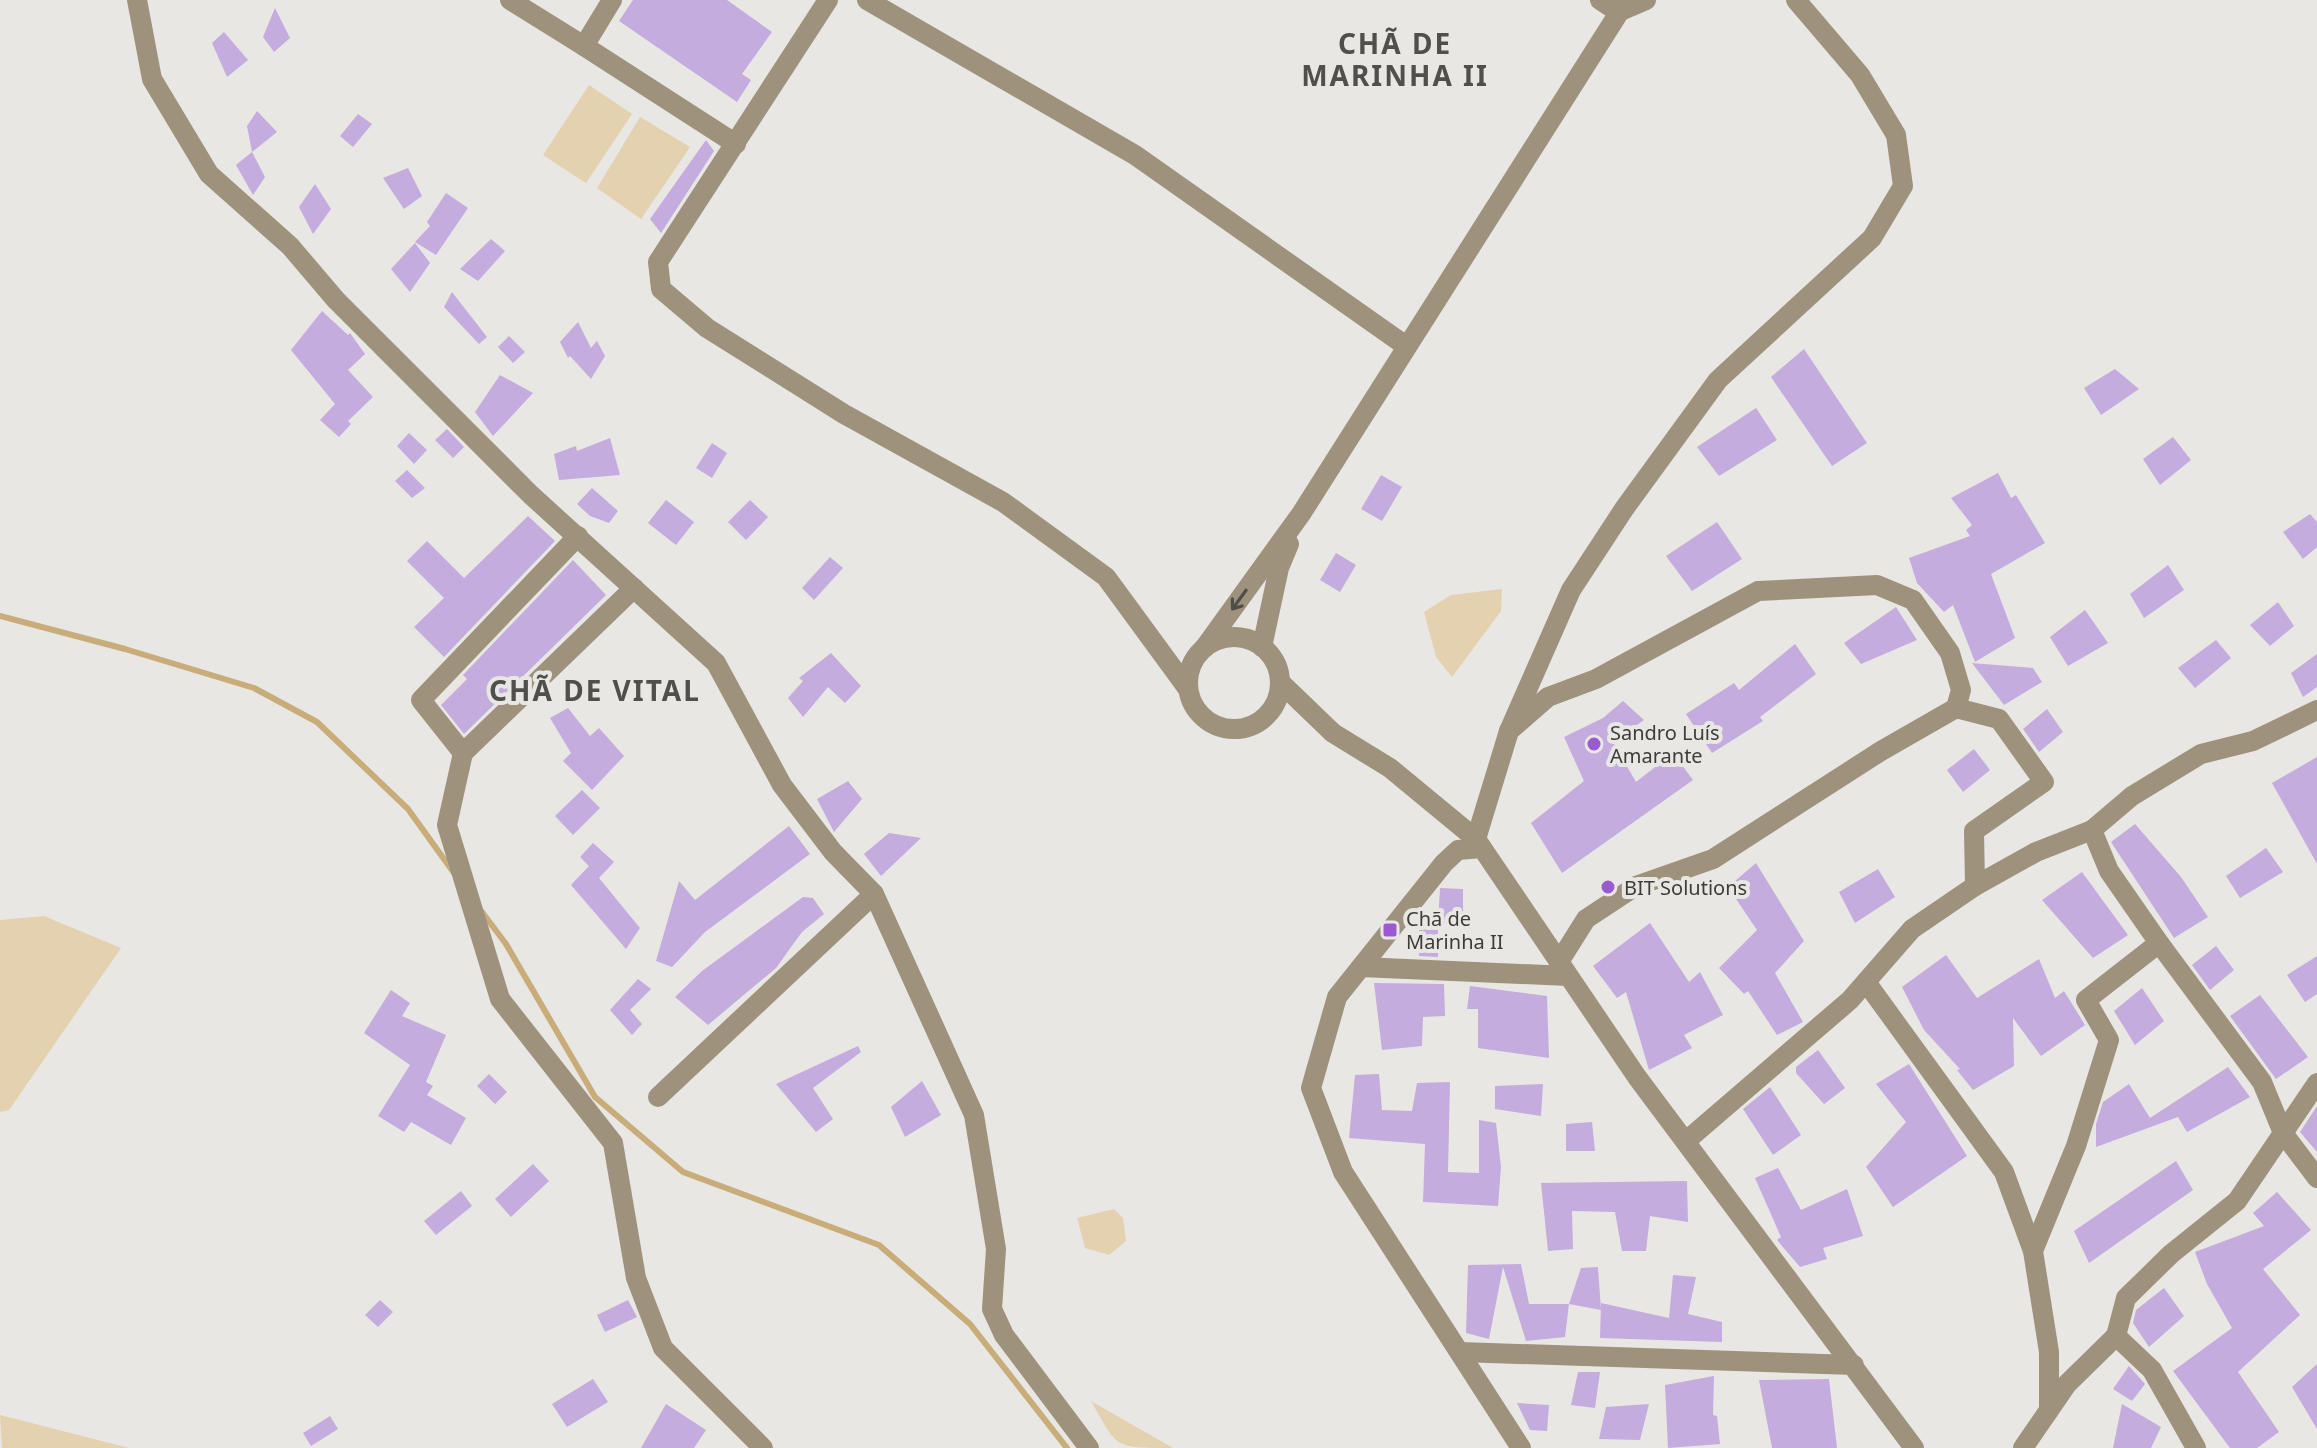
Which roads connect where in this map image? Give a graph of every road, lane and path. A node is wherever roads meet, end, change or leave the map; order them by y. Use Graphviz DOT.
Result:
graph roads {
  1 [pos="137,0"];
  2 [pos="510,0"];
  3 [pos="612,0"];
  4 [pos="828,0"];
  5 [pos="867,0"];
  6 [pos="1600,0"];
  7 [pos="1646,0"];
  8 [pos="1796,0"];
  9 [pos="1623,6"];
  10 [pos="584,46"];
  11 [pos="736,144"];
  12 [pos="1406,346"];
  13 [pos="1301,514"];
  14 [pos="578,536"];
  15 [pos="634,588"];
  16 [pos="1205,647"];
  17 [pos="1262,647"];
  18 [pos="1280,682"];
  19 [pos="1188,689"];
  20 [pos="1956,708"];
  21 [pos="2317,710"];
  22 [pos="1509,731"];
  23 [pos="463,753"];
  24 [pos="1451,817"];
  25 [pos="2092,830"];
  26 [pos="1479,844"];
  27 [pos="1444,863"];
  28 [pos="1975,886"];
  29 [pos="874,894"];
  30 [pos="2159,943"];
  31 [pos="1361,967"];
  32 [pos="1564,969"];
  33 [pos="1866,982"];
  34 [pos="2317,1083"];
  35 [pos="658,1097"];
  36 [pos="2283,1133"];
  37 [pos="1686,1141"];
  38 [pos="2317,1178"];
  39 [pos="2033,1251"];
  40 [pos="2116,1336"];
  41 [pos="1460,1352"];
  42 [pos="1854,1365"];
  43 [pos="2049,1410"];
  44 [pos="2192,1445"];
  45 [pos="763,1448"];
  46 [pos="1089,1448"];
  47 [pos="1521,1448"];
  48 [pos="1914,1448"];
  49 [pos="2023,1448"];
  1 -- 14 [label="street"];
  2 -- 10 [label="street"];
  3 -- 10 [label="street"];
  4 -- 11 [label="street"];
  5 -- 12 [label="street"];
  6 -- 9 [label="street"];
  7 -- 9 [label="street"];
  8 -- 22 [label="street"];
  9 -- 12 [label="street"];
  10 -- 11 [label="street"];
  11 -- 19 [label="street"];
  12 -- 13 [label="street"];
  13 -- 16 [label="street, one-way"];
  13 -- 17 [label="street"];
  14 -- 15 [label="street"];
  14 -- 23 [label="street"];
  15 -- 23 [label="street"];
  15 -- 29 [label="street"];
  16 -- 17 [label="street"];
  16 -- 19 [label="street"];
  17 -- 18 [label="street"];
  18 -- 19 [label="street"];
  18 -- 24 [label="street"];
  20 -- 22 [label="street"];
  20 -- 28 [label="street"];
  20 -- 32 [label="street"];
  21 -- 25 [label="street"];
  22 -- 26 [label="street"];
  23 -- 45 [label="street"];
  24 -- 26 [label="street"];
  24 -- 27 [label="street"];
  25 -- 28 [label="street"];
  25 -- 30 [label="street"];
  26 -- 27 [label="street"];
  26 -- 32 [label="street"];
  27 -- 31 [label="street"];
  28 -- 33 [label="street"];
  29 -- 35 [label="street"];
  29 -- 46 [label="street"];
  30 -- 36 [label="street"];
  30 -- 39 [label="street"];
  31 -- 32 [label="street"];
  31 -- 41 [label="street"];
  32 -- 37 [label="street"];
  33 -- 37 [label="street"];
  33 -- 39 [label="street"];
  34 -- 36 [label="street"];
  36 -- 38 [label="street"];
  36 -- 40 [label="street"];
  37 -- 42 [label="street"];
  39 -- 43 [label="street"];
  40 -- 43 [label="street"];
  40 -- 44 [label="street"];
  41 -- 42 [label="street"];
  41 -- 47 [label="street"];
  42 -- 48 [label="street"];
  43 -- 49 [label="street"];
}
